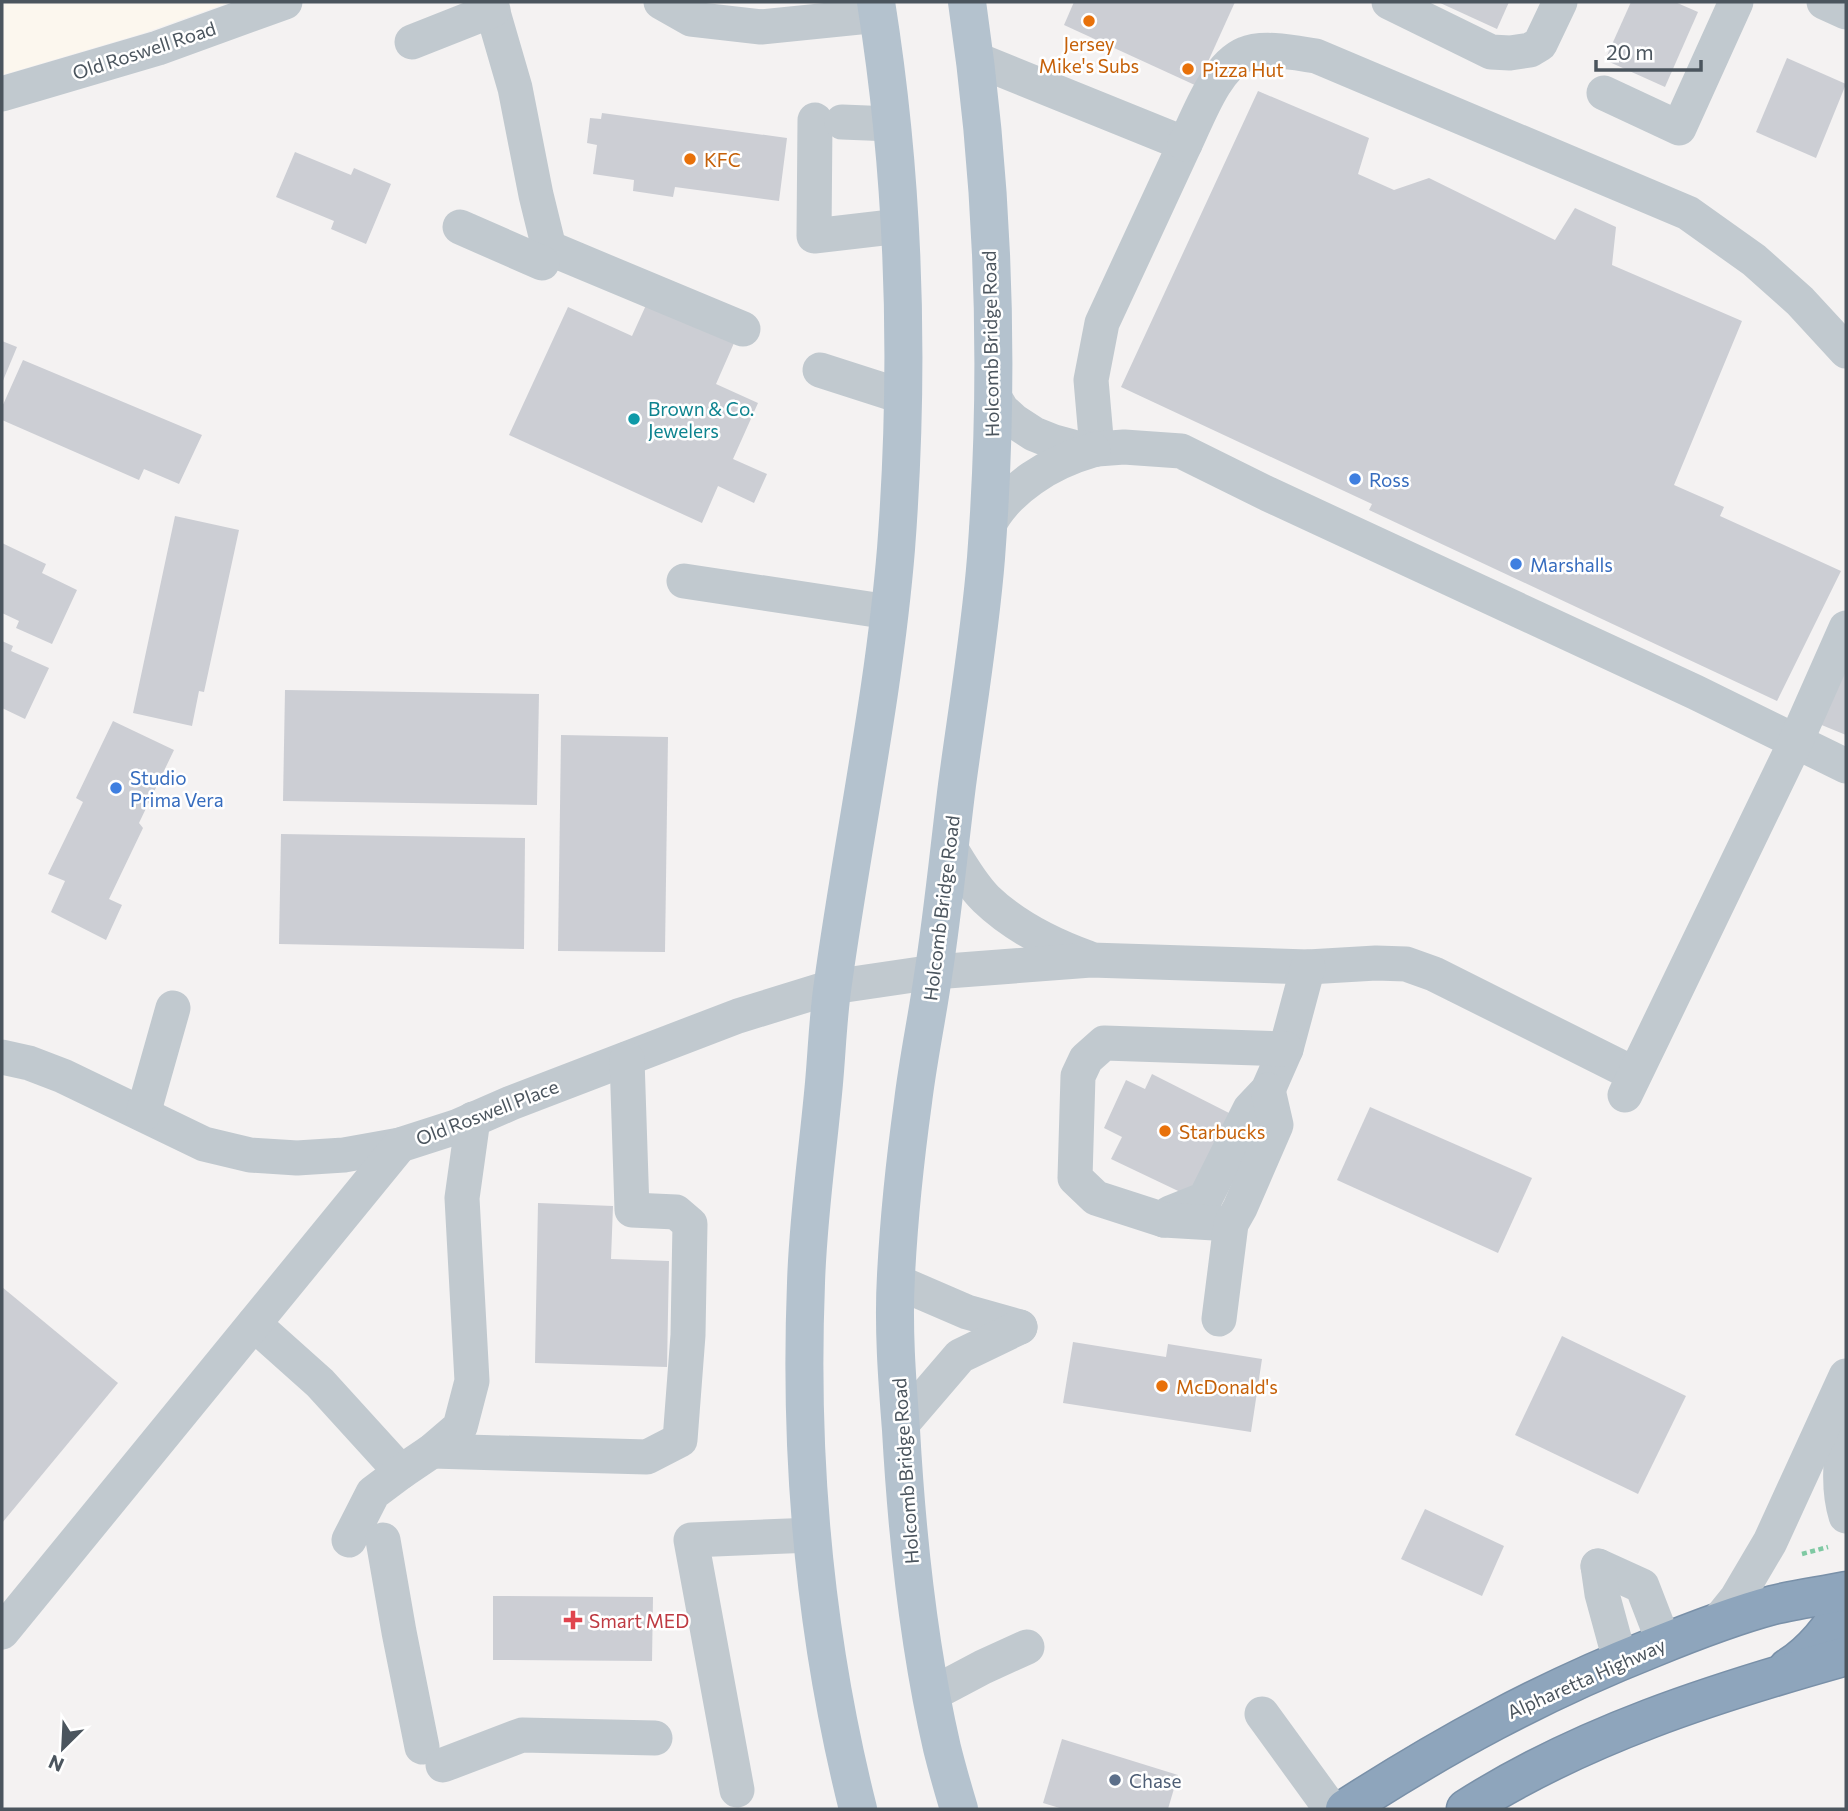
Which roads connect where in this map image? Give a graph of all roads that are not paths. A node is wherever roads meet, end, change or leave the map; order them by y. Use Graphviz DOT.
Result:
graph roads {
  1 [pos="285,2"];
  2 [pos="661,2"];
  3 [pos="967,2"];
  4 [pos="1389,2"];
  5 [pos="1560,2"];
  6 [pos="1736,2"];
  7 [pos="1824,2"];
  8 [pos="491,6"];
  9 [pos="878,9"];
  10 [pos="1846,12"];
  11 [pos="214,14"];
  12 [pos="412,42"];
  13 [pos="975,59"];
  14 [pos="1604,93"];
  15 [pos="2,94"];
  16 [pos="892,124"];
  17 [pos="1185,144"];
  18 [pos="900,226"];
  19 [pos="460,227"];
  20 [pos="542,263"];
  21 [pos="743,329"];
  22 [pos="1846,351"];
  23 [pos="820,370"];
  24 [pos="993,395"];
  25 [pos="904,397"];
  26 [pos="1097,449"];
  27 [pos="987,528"];
  28 [pos="684,581"];
  29 [pos="889,612"];
  30 [pos="1846,628"];
  31 [pos="1796,741"];
  32 [pos="1846,766"];
  33 [pos="949,846"];
  34 [pos="1091,960"];
  35 [pos="1308,967"];
  36 [pos="934,972"];
  37 [pos="832,987"];
  38 [pos="173,1008"];
  39 [pos="1286,1049"];
  40 [pos="2,1057"];
  41 [pos="627,1059"];
  42 [pos="1268,1090"];
  43 [pos="143,1114"];
  44 [pos="473,1119"];
  45 [pos="400,1145"];
  46 [pos="1164,1220"];
  47 [pos="1231,1224"];
  48 [pos="895,1282"];
  49 [pos="1219,1319"];
  50 [pos="254,1324"];
  51 [pos="1846,1376"];
  52 [pos="1846,1406"];
  53 [pos="900,1426"];
  54 [pos="432,1451"];
  55 [pos="1844,1464"];
  56 [pos="401,1472"];
  57 [pos="1846,1516"];
  58 [pos="813,1535"];
  59 [pos="1846,1591"];
  60 [pos="1846,1602"];
  61 [pos="1716,1624"];
  62 [pos="2,1632"];
  63 [pos="1664,1643"];
  64 [pos="1027,1647"];
  65 [pos="1846,1656"];
  66 [pos="1620,1660"];
  67 [pos="1777,1675"];
  68 [pos="932,1694"];
  69 [pos="1262,1714"];
  70 [pos="655,1738"];
  71 [pos="737,1790"];
  72 [pos="858,1809"];
  73 [pos="959,1809"];
  74 [pos="1331,1809"];
  75 [pos="1345,1809"];
  76 [pos="1465,1809"];
  1 -- 11 [label="street, Old Roswell Road"];
  2 -- 9 [label="street"];
  3 -- 13 [label="main road, Holcomb Bridge Road"];
  4 -- 5 [label="street"];
  6 -- 14 [label="street"];
  7 -- 10 [label="street"];
  8 -- 12 [label="street"];
  8 -- 21 [label="street"];
  9 -- 16 [label="main road"];
  11 -- 15 [label="street, Old Roswell Road"];
  13 -- 17 [label="street"];
  13 -- 24 [label="main road, Holcomb Bridge Road"];
  16 -- 18 [label="main road"];
  16 -- 18 [label="street"];
  17 -- 22 [label="street"];
  17 -- 26 [label="street"];
  18 -- 25 [label="main road"];
  19 -- 20 [label="street"];
  23 -- 25 [label="street"];
  24 -- 26 [label="street"];
  24 -- 27 [label="main road, Holcomb Bridge Road"];
  25 -- 29 [label="main road"];
  26 -- 27 [label="street"];
  26 -- 31 [label="street"];
  27 -- 33 [label="main road, Holcomb Bridge Road"];
  28 -- 29 [label="street"];
  29 -- 37 [label="main road"];
  30 -- 31 [label="street"];
  31 -- 32 [label="street"];
  31 -- 35 [label="street"];
  33 -- 34 [label="street"];
  33 -- 36 [label="main road, Holcomb Bridge Road"];
  34 -- 35 [label="street"];
  34 -- 36 [label="street, Old Roswell Place"];
  35 -- 39 [label="street"];
  36 -- 37 [label="street, Old Roswell Place"];
  36 -- 48 [label="main road, Holcomb Bridge Road"];
  37 -- 41 [label="street, Old Roswell Place"];
  37 -- 58 [label="main road"];
  38 -- 43 [label="street"];
  39 -- 42 [label="street"];
  39 -- 46 [label="street"];
  40 -- 43 [label="street, Old Roswell Place"];
  41 -- 44 [label="street, Old Roswell Place"];
  41 -- 54 [label="street"];
  42 -- 46 [label="street"];
  42 -- 47 [label="street"];
  43 -- 45 [label="street, Old Roswell Place"];
  44 -- 45 [label="street, Old Roswell Place"];
  44 -- 54 [label="street"];
  45 -- 50 [label="street"];
  46 -- 47 [label="street"];
  47 -- 49 [label="street"];
  48 -- 53 [label="main road, Holcomb Bridge Road"];
  48 -- 53 [label="street"];
  50 -- 56 [label="street"];
  50 -- 62 [label="street"];
  51 -- 61 [label="street"];
  52 -- 55 [label="street"];
  53 -- 68 [label="main road, Holcomb Bridge Road"];
  54 -- 56 [label="street"];
  55 -- 57 [label="street"];
  56 -- 70 [label="street"];
  58 -- 71 [label="street"];
  58 -- 72 [label="main road"];
  59 -- 61 [label="highway, Alpharetta Highway"];
  60 -- 67 [label="highway"];
  61 -- 63 [label="highway, Alpharetta Highway"];
  63 -- 66 [label="highway, Alpharetta Highway"];
  63 -- 66 [label="street"];
  64 -- 68 [label="street"];
  65 -- 67 [label="highway"];
  66 -- 75 [label="highway, Alpharetta Highway"];
  67 -- 76 [label="highway"];
  68 -- 73 [label="main road, Holcomb Bridge Road"];
  69 -- 74 [label="street"];
}
